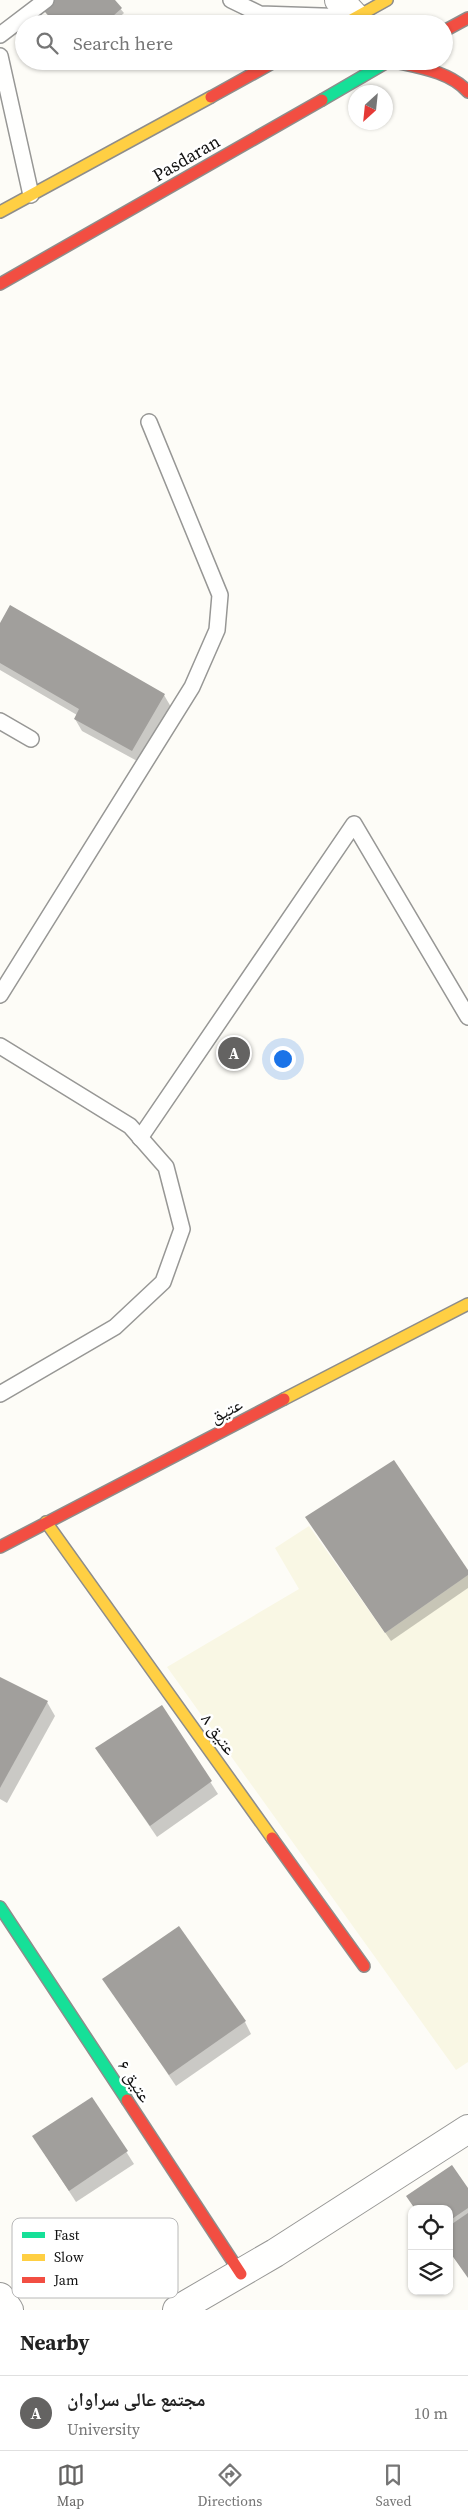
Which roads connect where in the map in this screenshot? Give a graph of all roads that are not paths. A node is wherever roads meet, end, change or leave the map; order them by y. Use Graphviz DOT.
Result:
graph roads {
  1 [pos="46,0"];
  2 [pos="231,0"];
  3 [pos="387,0"];
  4 [pos="26,15"];
  5 [pos="305,15"];
  6 [pos="352,15"];
  7 [pos="468,18"];
  8 [pos="15,24"];
  9 [pos="453,26"];
  10 [pos="0,35"];
  11 [pos="0,56"];
  12 [pos="260,70"];
  13 [pos="373,70"];
  14 [pos="422,70"];
  15 [pos="468,92"];
  16 [pos="31,195"];
  17 [pos="0,212"];
  18 [pos="0,284"];
  19 [pos="149,422"];
  20 [pos="0,721"];
  21 [pos="31,739"];
  22 [pos="0,995"];
  23 [pos="468,1017"];
  24 [pos="0,1046"];
  25 [pos="140,1138"];
  26 [pos="468,1304"];
  27 [pos="0,1394"];
  28 [pos="46,1522"];
  29 [pos="0,1547"];
  30 [pos="0,1907"];
  31 [pos="364,1966"];
  32 [pos="468,2129"];
  33 [pos="241,2274"];
  34 [pos="0,2297"];
  35 [pos="9,2310"];
  36 [pos="177,2310"];
  1 -- 4 [label="lane"];
  2 -- 5 [label="lane"];
  3 -- 6 [label="street"];
  7 -- 9 [label="street"];
  8 -- 10 [label="lane"];
  11 -- 16 [label="lane"];
  12 -- 16 [label="street"];
  13 -- 18 [label="street, Pasdaran"];
  14 -- 15 [label="street"];
  16 -- 17 [label="street"];
  19 -- 22 [label="lane"];
  20 -- 21 [label="lane"];
  23 -- 25 [label="lane"];
  24 -- 25 [label="lane"];
  25 -- 27 [label="lane"];
  26 -- 28 [label="street, عتیق"];
  28 -- 29 [label="street, عتیق"];
  28 -- 31 [label="street, عتیق ۸"];
  30 -- 33 [label="street, عتیق ۶"];
  32 -- 33 [label="street"];
  33 -- 36 [label="street"];
  34 -- 35 [label="street"];
}
